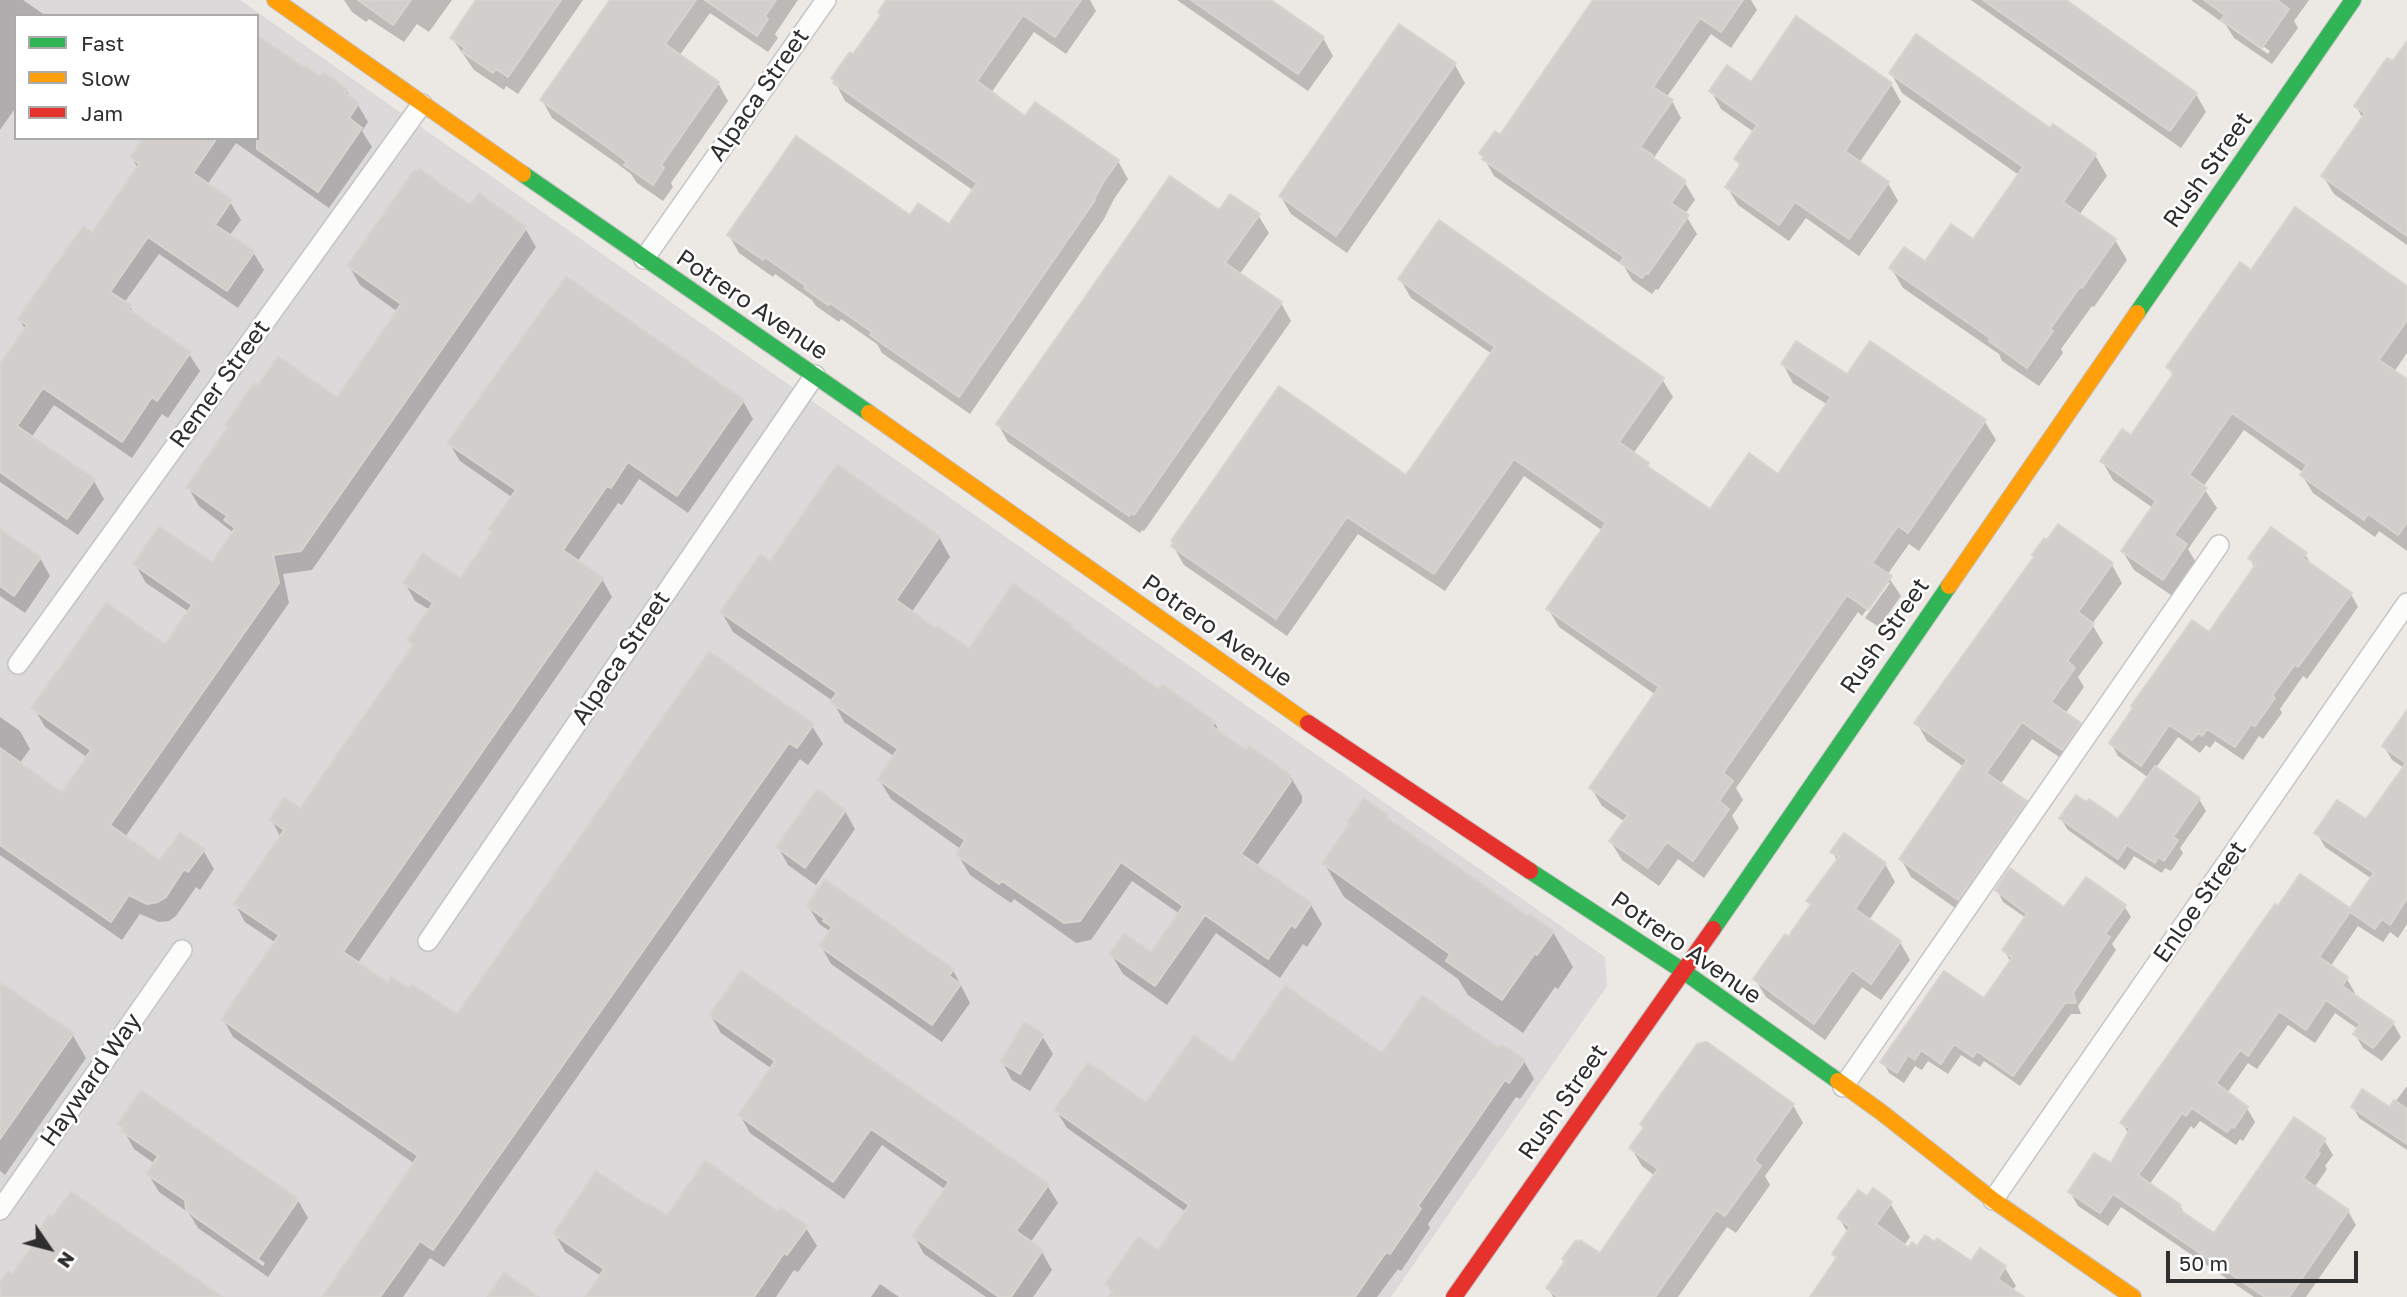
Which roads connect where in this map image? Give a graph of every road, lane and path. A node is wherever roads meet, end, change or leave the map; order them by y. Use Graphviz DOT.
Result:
graph roads {
  1 [pos="275,0"];
  2 [pos="826,0"];
  3 [pos="2353,0"];
  4 [pos="422,104"];
  5 [pos="644,259"];
  6 [pos="815,375"];
  7 [pos="2219,545"];
  8 [pos="2407,603"];
  9 [pos="18,664"];
  10 [pos="428,941"];
  11 [pos="182,950"];
  12 [pos="1683,971"];
  13 [pos="1843,1087"];
  14 [pos="1993,1200"];
  15 [pos="0,1210"];
  16 [pos="1454,1297"];
  17 [pos="2133,1297"];
  1 -- 4 [label="street, Potrero Avenue"];
  2 -- 5 [label="street, Alpaca Street"];
  3 -- 12 [label="street, Rush Street"];
  4 -- 5 [label="street, Potrero Avenue"];
  4 -- 9 [label="street, Remer Street"];
  5 -- 6 [label="street, Potrero Avenue"];
  6 -- 10 [label="street, Alpaca Street"];
  6 -- 12 [label="street, Potrero Avenue"];
  7 -- 13 [label="street"];
  8 -- 14 [label="street, Enloe Street"];
  11 -- 15 [label="street, Hayward Way"];
  12 -- 13 [label="street, Potrero Avenue"];
  12 -- 16 [label="street, Rush Street"];
  13 -- 14 [label="street, Potrero Avenue"];
  14 -- 17 [label="street, Potrero Avenue"];
}
